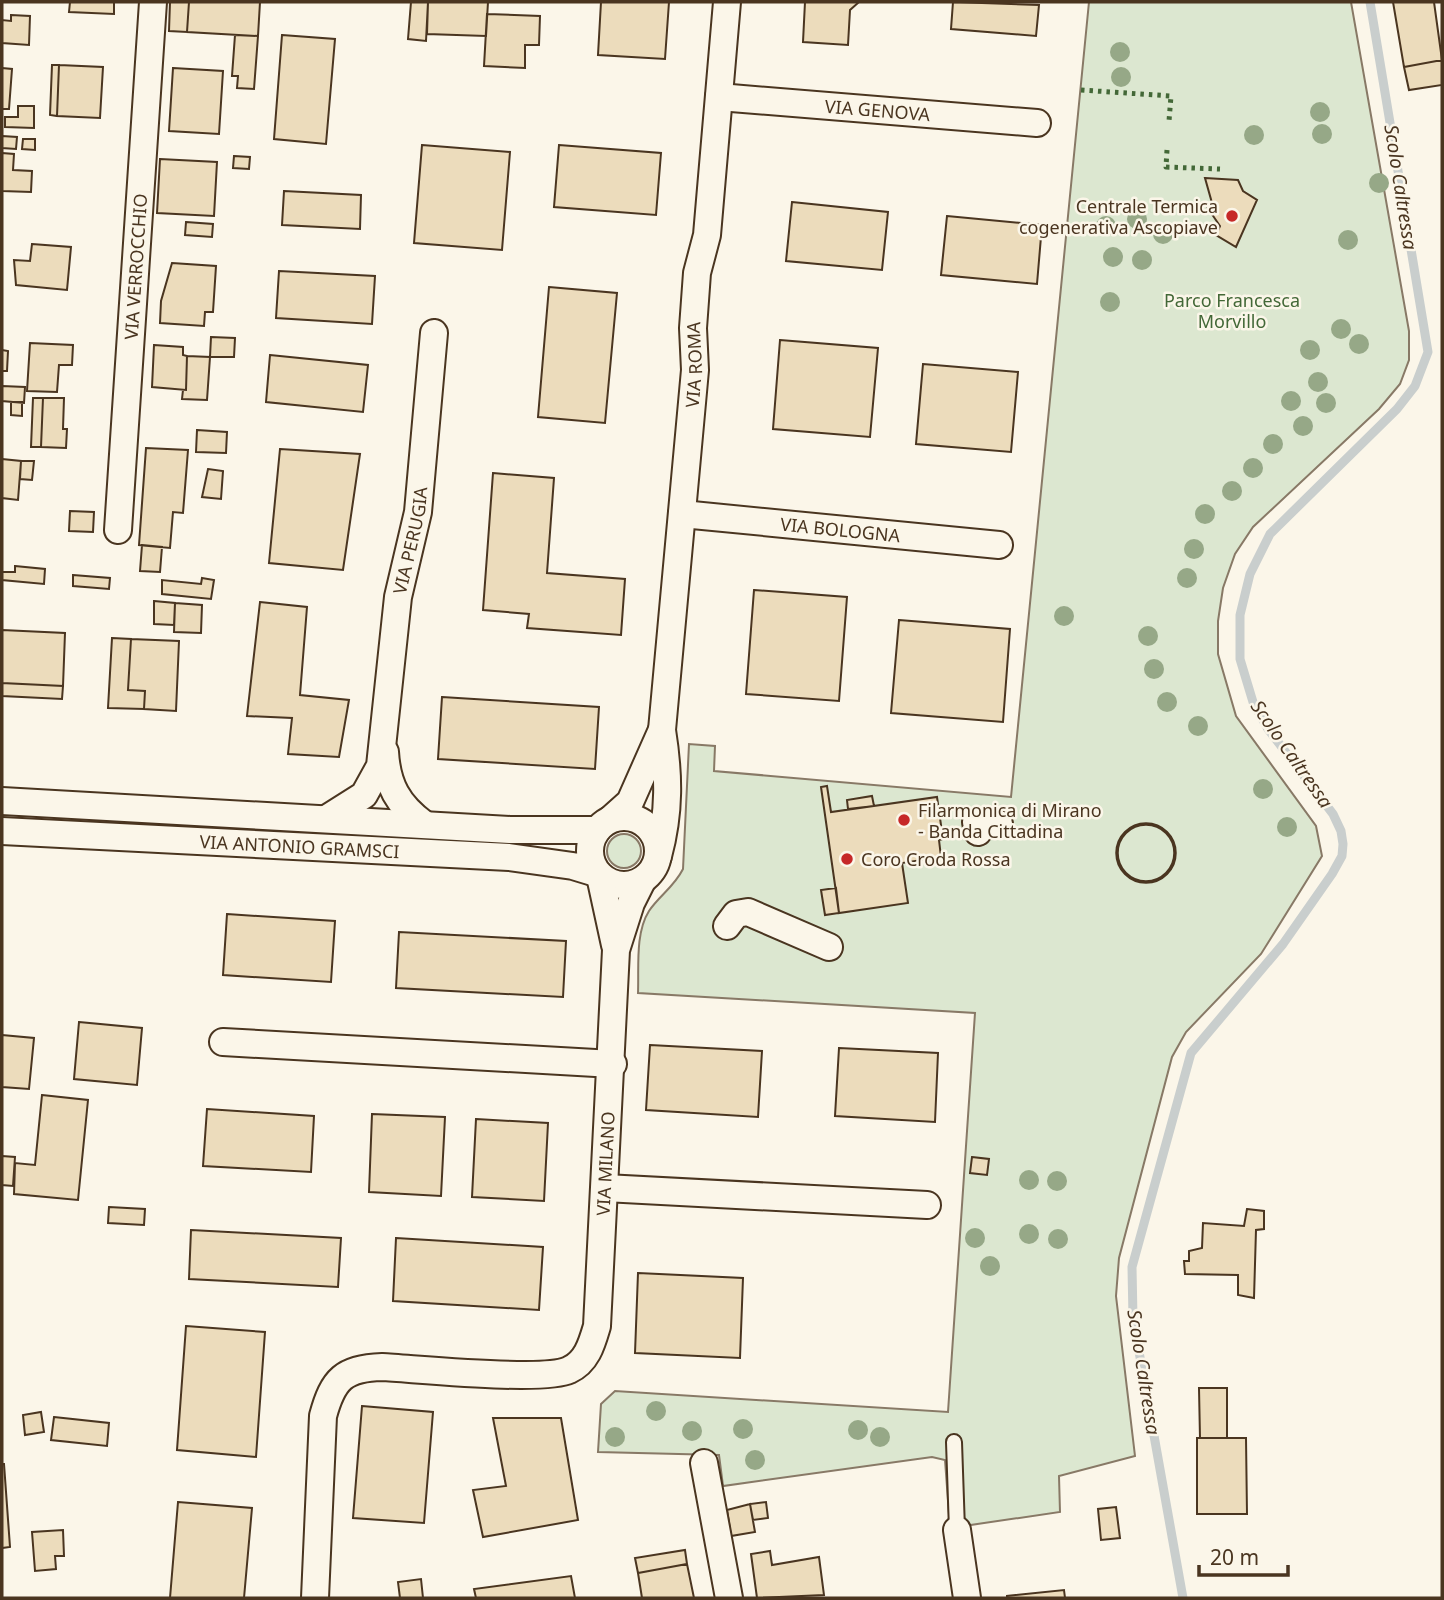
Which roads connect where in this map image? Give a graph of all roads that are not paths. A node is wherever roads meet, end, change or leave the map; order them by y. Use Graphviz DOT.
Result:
graph roads {
  1 [pos="153,2"];
  2 [pos="727,2"];
  3 [pos="719,97"];
  4 [pos="1037,123"];
  5 [pos="434,333"];
  6 [pos="682,514"];
  7 [pos="118,530"];
  8 [pos="999,545"];
  9 [pos="662,730"];
  10 [pos="384,747"];
  11 [pos="2,801"];
  12 [pos="326,819"];
  13 [pos="424,824"];
  14 [pos="604,825"];
  15 [pos="2,831"];
  16 [pos="658,856"];
  17 [pos="598,875"];
  18 [pos="642,881"];
  19 [pos="727,926"];
  20 [pos="829,947"];
  21 [pos="616,950"];
  22 [pos="223,1042"];
  23 [pos="612,1064"];
  24 [pos="605,1188"];
  25 [pos="926,1205"];
  26 [pos="954,1442"];
  27 [pos="704,1464"];
  28 [pos="957,1530"];
  29 [pos="314,1598"];
  30 [pos="729,1598"];
  31 [pos="967,1598"];
  1 -- 7 [label="street, VIA VERROCCHIO"];
  2 -- 3 [label="street, VIA ROMA"];
  3 -- 4 [label="street, VIA GENOVA"];
  3 -- 6 [label="street, VIA ROMA"];
  5 -- 10 [label="street, VIA PERUGIA"];
  6 -- 8 [label="street, VIA BOLOGNA"];
  6 -- 9 [label="street, VIA ROMA"];
  9 -- 14 [label="street, VIA ROMA"];
  9 -- 16 [label="street, VIA ROMA"];
  10 -- 12 [label="street, VIA PERUGIA"];
  10 -- 13 [label="street, VIA PERUGIA"];
  11 -- 12 [label="street, VIA ANTONIO GRAMSCI"];
  12 -- 13 [label="street, VIA ANTONIO GRAMSCI"];
  13 -- 14 [label="street, VIA ANTONIO GRAMSCI"];
  14 -- 16 [label="street"];
  14 -- 17 [label="street"];
  15 -- 17 [label="street, VIA ANTONIO GRAMSCI"];
  16 -- 18 [label="street"];
  17 -- 18 [label="street"];
  17 -- 21 [label="street, VIA MILANO"];
  18 -- 21 [label="street, VIA MILANO"];
  19 -- 20 [label="street"];
  21 -- 23 [label="street, VIA MILANO"];
  22 -- 23 [label="street"];
  23 -- 24 [label="street, VIA MILANO"];
  24 -- 25 [label="street"];
  24 -- 29 [label="street, VIA MILANO"];
  26 -- 28 [label="lane"];
  27 -- 30 [label="street"];
  28 -- 31 [label="street"];
}
